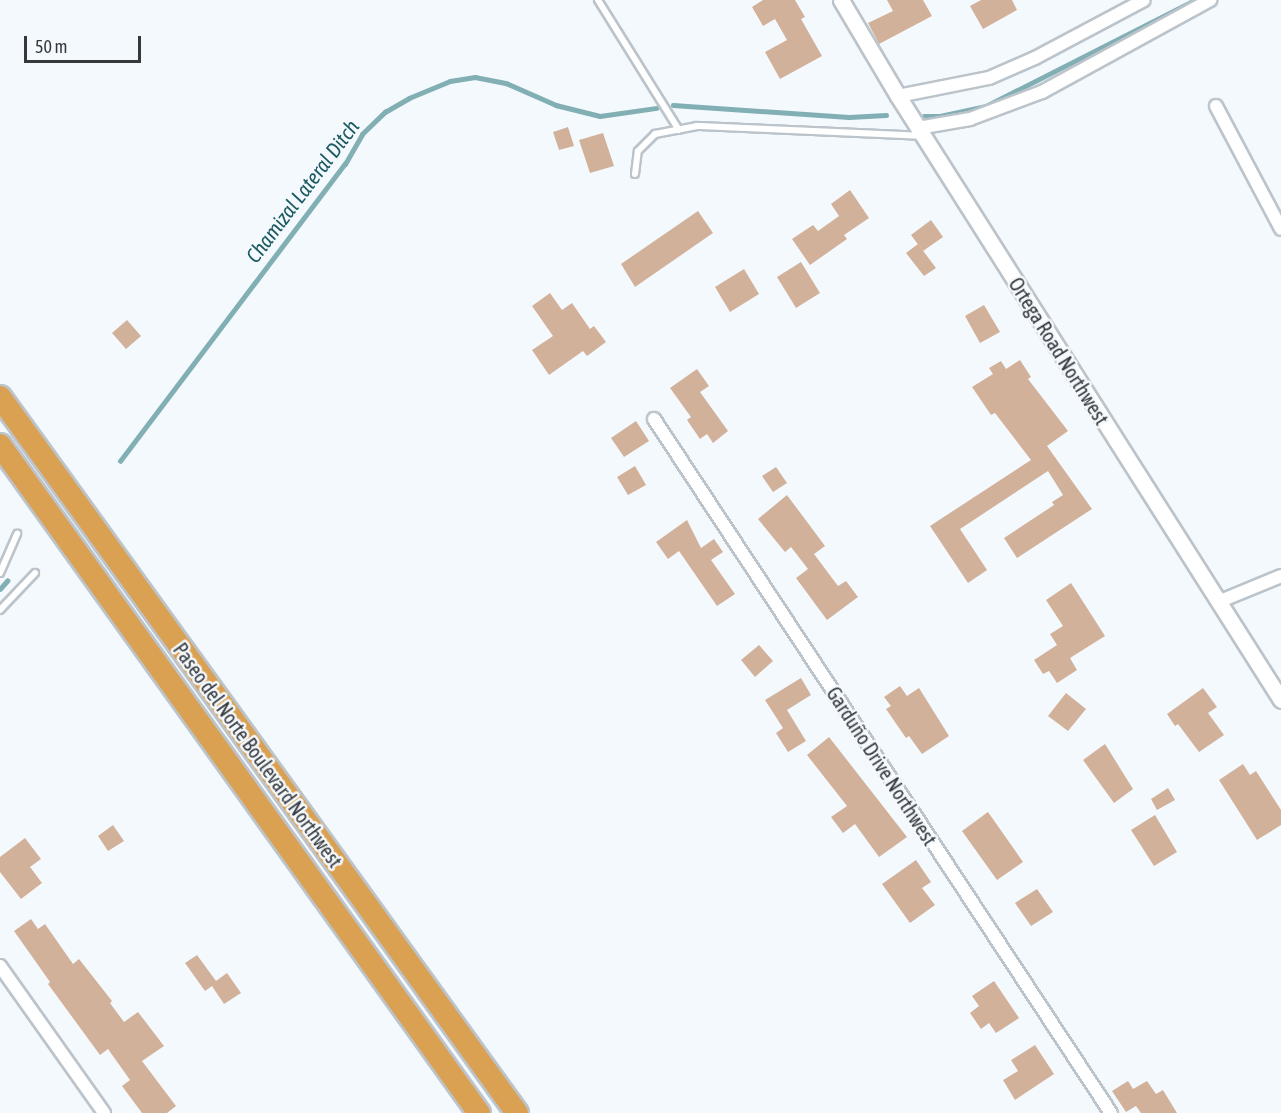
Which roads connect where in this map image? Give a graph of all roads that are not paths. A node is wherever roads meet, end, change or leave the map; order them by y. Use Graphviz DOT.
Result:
graph roads {
  1 [pos="598,0"];
  2 [pos="841,0"];
  3 [pos="1144,0"];
  4 [pos="1209,0"];
  5 [pos="898,96"];
  6 [pos="1216,106"];
  7 [pos="679,130"];
  8 [pos="921,132"];
  9 [pos="635,174"];
  10 [pos="1281,229"];
  11 [pos="0,397"];
  12 [pos="654,419"];
  13 [pos="0,445"];
  14 [pos="17,534"];
  15 [pos="0,573"];
  16 [pos="35,573"];
  17 [pos="1281,576"];
  18 [pos="1218,602"];
  19 [pos="0,610"];
  20 [pos="1281,699"];
  21 [pos="0,966"];
  22 [pos="104,1113"];
  23 [pos="479,1113"];
  24 [pos="517,1113"];
  25 [pos="1111,1113"];
  1 -- 7 [label="lane"];
  2 -- 5 [label="street, Ortega Road Northwest"];
  3 -- 5 [label="street"];
  4 -- 8 [label="street"];
  5 -- 8 [label="street, Ortega Road Northwest"];
  6 -- 10 [label="street"];
  7 -- 8 [label="lane"];
  7 -- 9 [label="lane"];
  8 -- 18 [label="street, Ortega Road Northwest"];
  11 -- 24 [label="highway, Paseo del Norte Boulevard Northwest"];
  12 -- 25 [label="street, Garduño Drive Northwest"];
  13 -- 23 [label="highway, Paseo del Norte Boulevard Northwest"];
  14 -- 15 [label="lane"];
  16 -- 19 [label="lane"];
  17 -- 18 [label="street"];
  18 -- 20 [label="street, Ortega Road Northwest"];
  21 -- 22 [label="street"];
}
